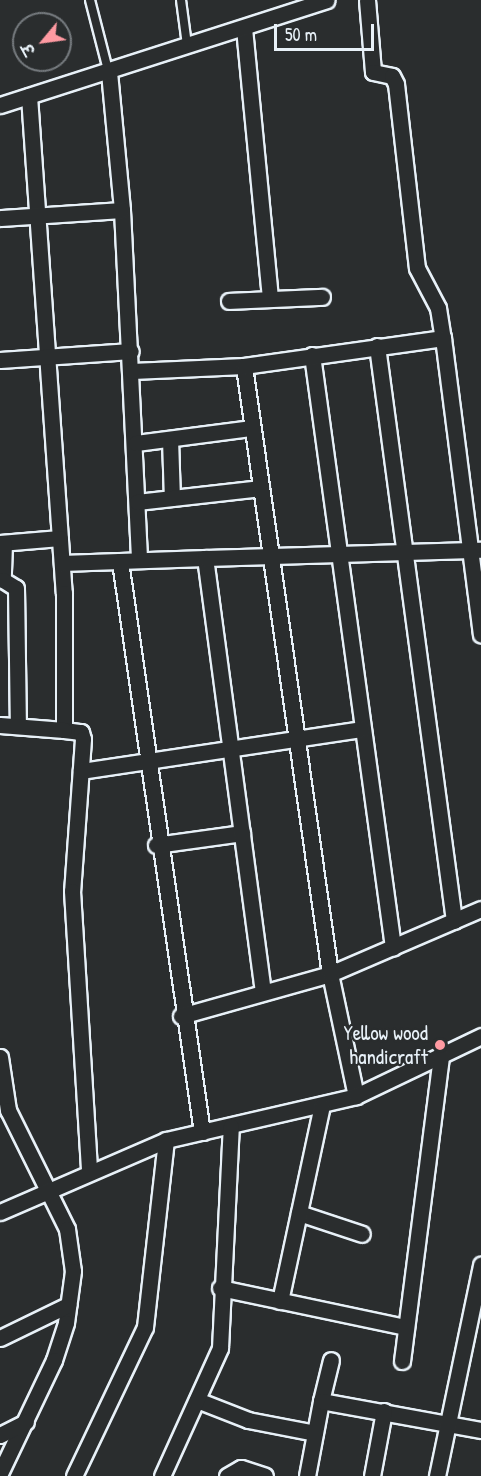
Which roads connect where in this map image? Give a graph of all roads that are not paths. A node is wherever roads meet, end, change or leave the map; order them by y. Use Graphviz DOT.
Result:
graph roads {
  1 [pos="90,0"];
  2 [pos="181,0"];
  3 [pos="327,0"];
  4 [pos="367,0"];
  5 [pos="244,28"];
  6 [pos="188,47"];
  7 [pos="109,72"];
  8 [pos="28,96"];
  9 [pos="0,105"];
  10 [pos="122,210"];
  11 [pos="37,215"];
  12 [pos="0,218"];
  13 [pos="322,297"];
  14 [pos="270,299"];
  15 [pos="229,301"];
  16 [pos="443,338"];
  17 [pos="377,346"];
  18 [pos="131,351"];
  19 [pos="312,355"];
  20 [pos="44,358"];
  21 [pos="0,360"];
  22 [pos="244,366"];
  23 [pos="132,371"];
  24 [pos="252,428"];
  25 [pos="170,439"];
  26 [pos="136,443"];
  27 [pos="261,488"];
  28 [pos="172,498"];
  29 [pos="137,502"];
  30 [pos="60,538"];
  31 [pos="2,543"];
  32 [pos="475,551"];
  33 [pos="270,553"];
  34 [pos="337,556"];
  35 [pos="405,556"];
  36 [pos="205,558"];
  37 [pos="139,560"];
  38 [pos="120,561"];
  39 [pos="62,563"];
  40 [pos="481,635"];
  41 [pos="0,725"];
  42 [pos="18,726"];
  43 [pos="362,729"];
  44 [pos="64,730"];
  45 [pos="297,741"];
  46 [pos="232,750"];
  47 [pos="146,760"];
  48 [pos="81,771"];
  49 [pos="242,833"];
  50 [pos="156,845"];
  51 [pos="481,909"];
  52 [pos="454,921"];
  53 [pos="393,947"];
  54 [pos="330,974"];
  55 [pos="263,992"];
  56 [pos="181,1016"];
  57 [pos="481,1036"];
  58 [pos="441,1055"];
  59 [pos="0,1067"];
  60 [pos="356,1096"];
  61 [pos="322,1105"];
  62 [pos="4,1112"];
  63 [pos="231,1126"];
  64 [pos="202,1132"];
  65 [pos="166,1140"];
  66 [pos="89,1170"];
  67 [pos="49,1189"];
  68 [pos="0,1212"];
  69 [pos="299,1213"];
  70 [pos="362,1234"];
  71 [pos="481,1265"];
  72 [pos="220,1288"];
  73 [pos="280,1301"];
  74 [pos="68,1305"];
  75 [pos="405,1327"];
  76 [pos="0,1338"];
  77 [pos="331,1360"];
  78 [pos="402,1361"];
  79 [pos="197,1400"];
  80 [pos="321,1401"];
  81 [pos="384,1411"];
  82 [pos="26,1422"];
  83 [pos="447,1423"];
  84 [pos="481,1430"];
  85 [pos="315,1433"];
  86 [pos="0,1435"];
  87 [pos="0,1473"];
  88 [pos="75,1476"];
  89 [pos="162,1476"];
  90 [pos="227,1476"];
  91 [pos="265,1476"];
  92 [pos="307,1476"];
  93 [pos="372,1476"];
  94 [pos="437,1476"];
  1 -- 7 [label="lane"];
  2 -- 6 [label="lane"];
  3 -- 5 [label="street"];
  4 -- 16 [label="street"];
  5 -- 6 [label="street"];
  5 -- 14 [label="street"];
  6 -- 7 [label="street"];
  7 -- 8 [label="street"];
  7 -- 10 [label="street"];
  8 -- 9 [label="street"];
  8 -- 11 [label="street"];
  10 -- 11 [label="street"];
  10 -- 18 [label="street"];
  11 -- 12 [label="street"];
  11 -- 20 [label="street"];
  13 -- 14 [label="street"];
  14 -- 15 [label="street"];
  16 -- 17 [label="street"];
  16 -- 32 [label="street"];
  17 -- 19 [label="street"];
  17 -- 35 [label="street"];
  18 -- 20 [label="street"];
  18 -- 23 [label="street"];
  19 -- 22 [label="street"];
  19 -- 34 [label="street"];
  20 -- 21 [label="street"];
  20 -- 30 [label="street"];
  22 -- 23 [label="street"];
  22 -- 24 [label="street"];
  23 -- 26 [label="street"];
  24 -- 25 [label="street"];
  24 -- 27 [label="street"];
  25 -- 26 [label="street"];
  25 -- 28 [label="street"];
  26 -- 29 [label="street"];
  27 -- 28 [label="street"];
  27 -- 33 [label="street"];
  28 -- 29 [label="street"];
  29 -- 37 [label="street"];
  30 -- 31 [label="street"];
  30 -- 39 [label="street"];
  31 -- 42 [label="street"];
  32 -- 35 [label="street"];
  32 -- 40 [label="street"];
  33 -- 34 [label="street"];
  33 -- 36 [label="street"];
  33 -- 45 [label="street"];
  34 -- 35 [label="street"];
  34 -- 43 [label="street"];
  35 -- 52 [label="street"];
  36 -- 37 [label="street"];
  36 -- 46 [label="street"];
  37 -- 38 [label="street"];
  38 -- 39 [label="street"];
  38 -- 47 [label="street"];
  39 -- 44 [label="street"];
  41 -- 42 [label="street"];
  42 -- 44 [label="street"];
  43 -- 45 [label="street"];
  43 -- 53 [label="street"];
  44 -- 48 [label="street"];
  45 -- 46 [label="street"];
  45 -- 54 [label="street"];
  46 -- 47 [label="street"];
  46 -- 49 [label="street"];
  47 -- 48 [label="street"];
  47 -- 50 [label="street"];
  48 -- 66 [label="street"];
  49 -- 50 [label="street"];
  49 -- 55 [label="street"];
  50 -- 56 [label="street"];
  51 -- 52 [label="street"];
  52 -- 53 [label="street"];
  53 -- 54 [label="street"];
  54 -- 55 [label="street"];
  54 -- 60 [label="street"];
  55 -- 56 [label="street"];
  56 -- 64 [label="street"];
  57 -- 58 [label="street"];
  58 -- 60 [label="street"];
  58 -- 75 [label="street"];
  59 -- 62 [label="street"];
  60 -- 61 [label="street"];
  61 -- 63 [label="street"];
  61 -- 69 [label="street"];
  62 -- 67 [label="street"];
  63 -- 64 [label="street"];
  63 -- 72 [label="street"];
  64 -- 65 [label="street"];
  65 -- 66 [label="street"];
  65 -- 88 [label="street"];
  66 -- 67 [label="street"];
  67 -- 68 [label="street"];
  67 -- 74 [label="street"];
  69 -- 70 [label="street"];
  69 -- 73 [label="street"];
  71 -- 83 [label="street"];
  72 -- 73 [label="street"];
  72 -- 79 [label="street"];
  73 -- 75 [label="street"];
  74 -- 76 [label="street"];
  74 -- 82 [label="street"];
  75 -- 78 [label="street"];
  77 -- 80 [label="street"];
  79 -- 85 [label="street"];
  79 -- 89 [label="street"];
  80 -- 81 [label="street"];
  80 -- 85 [label="street"];
  81 -- 83 [label="street"];
  81 -- 93 [label="street"];
  82 -- 86 [label="street"];
  82 -- 87 [label="street"];
  83 -- 84 [label="street"];
  83 -- 94 [label="street"];
  85 -- 92 [label="street"];
  90 -- 91 [label="street"];
}
